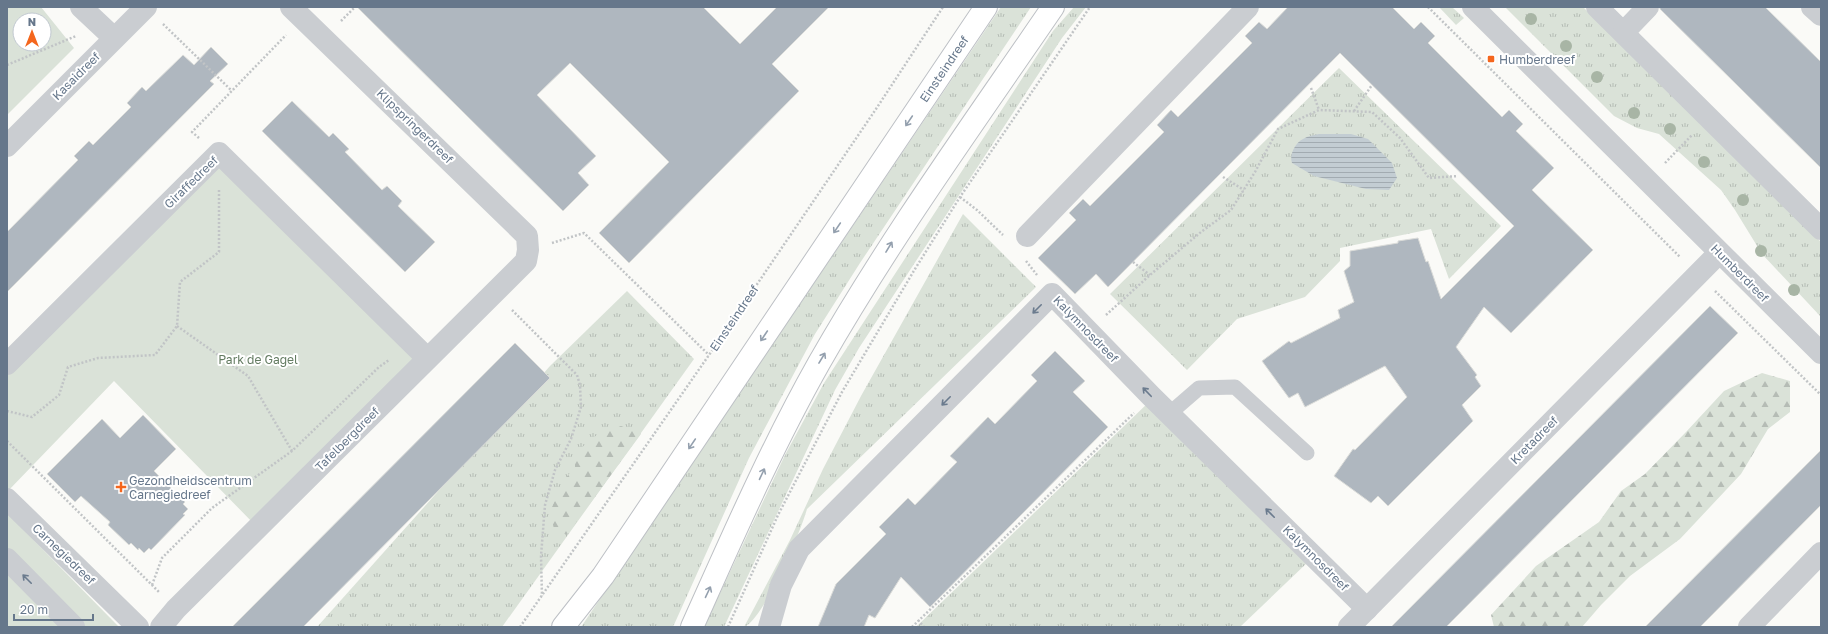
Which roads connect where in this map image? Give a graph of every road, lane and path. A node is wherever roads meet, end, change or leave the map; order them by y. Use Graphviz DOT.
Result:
graph roads {
  1 [pos="81,7"];
  2 [pos="146,7"];
  3 [pos="943,7"];
  4 [pos="986,7"];
  5 [pos="1053,7"];
  6 [pos="1090,7"];
  7 [pos="1248,7"];
  8 [pos="1428,7"];
  9 [pos="1473,7"];
  10 [pos="1597,7"];
  11 [pos="1648,7"];
  12 [pos="1812,7"];
  13 [pos="297,13"];
  14 [pos="1821,16"];
  15 [pos="107,31"];
  16 [pos="1624,32"];
  17 [pos="7,65"];
  18 [pos="1372,85"];
  19 [pos="1311,88"];
  20 [pos="232,91"];
  21 [pos="1319,110"];
  22 [pos="1354,112"];
  23 [pos="1710,118"];
  24 [pos="7,146"];
  25 [pos="219,153"];
  26 [pos="1660,168"];
  27 [pos="1458,176"];
  28 [pos="1223,177"];
  29 [pos="1244,190"];
  30 [pos="1819,224"];
  31 [pos="1027,236"];
  32 [pos="528,250"];
  33 [pos="1720,253"];
  34 [pos="1133,262"];
  35 [pos="1150,275"];
  36 [pos="1698,275"];
  37 [pos="494,293"];
  38 [pos="177,326"];
  39 [pos="1088,331"];
  40 [pos="420,351"];
  41 [pos="1821,353"];
  42 [pos="709,355"];
  43 [pos="7,364"];
  44 [pos="1821,395"];
  45 [pos="1151,396"];
  46 [pos="7,411"];
  47 [pos="1169,414"];
  48 [pos="7,441"];
  49 [pos="292,451"];
  50 [pos="1307,453"];
  51 [pos="7,499"];
  52 [pos="1821,553"];
  53 [pos="7,559"];
  54 [pos="152,585"];
  55 [pos="542,597"];
  56 [pos="176,609"];
  57 [pos="1367,609"];
  58 [pos="918,620"];
  59 [pos="74,627"];
  60 [pos="138,627"];
  61 [pos="161,627"];
  62 [pos="520,627"];
  63 [pos="563,627"];
  64 [pos="692,627"];
  65 [pos="728,627"];
  66 [pos="769,627"];
  67 [pos="912,627"];
  68 [pos="924,627"];
  69 [pos="1349,627"];
  70 [pos="1749,627"];
  1 -- 15 [label="street"];
  2 -- 15 [label="street, Kasaidreef"];
  2 -- 20 [label="path"];
  3 -- 42 [label="path, Einsteindreef"];
  4 -- 63 [label="main road, Einsteindreef, one-way"];
  64 -- 5 [label="main road, one-way"];
  6 -- 65 [label="path"];
  7 -- 31 [label="street"];
  8 -- 36 [label="path"];
  9 -- 33 [label="street, Humberdreef"];
  10 -- 16 [label="street"];
  11 -- 16 [label="street"];
  12 -- 14 [label="street"];
  13 -- 20 [label="path"];
  13 -- 32 [label="street, Klipspringerdreef"];
  15 -- 17 [label="path"];
  15 -- 24 [label="street, Kasaidreef"];
  16 -- 23 [label="street"];
  18 -- 22 [label="path"];
  19 -- 21 [label="path"];
  20 -- 25 [label="path"];
  21 -- 22 [label="path"];
  21 -- 29 [label="path"];
  22 -- 27 [label="path"];
  23 -- 26 [label="path"];
  23 -- 30 [label="street"];
  25 -- 38 [label="path"];
  25 -- 40 [label="street, Giraffedreef"];
  25 -- 43 [label="street, Giraffedreef"];
  28 -- 29 [label="path"];
  29 -- 35 [label="path"];
  32 -- 37 [label="street, Tafelbergdreef"];
  32 -- 42 [label="path"];
  33 -- 36 [label="street, Kretadreef"];
  33 -- 41 [label="street, Humberdreef"];
  34 -- 35 [label="path"];
  35 -- 39 [label="path"];
  36 -- 44 [label="path"];
  36 -- 57 [label="street, Kretadreef"];
  37 -- 40 [label="street, Tafelbergdreef"];
  37 -- 55 [label="path"];
  38 -- 46 [label="path"];
  38 -- 49 [label="path"];
  45 -- 39 [label="street, Kalymnosdreef, one-way"];
  39 -- 66 [label="street, Kalymnosdreef, one-way"];
  40 -- 49 [label="path"];
  40 -- 56 [label="street, Tafelbergdreef"];
  42 -- 55 [label="path, Einsteindreef"];
  45 -- 47 [label="street, Kalymnosdreef"];
  45 -- 58 [label="path"];
  47 -- 50 [label="lane"];
  57 -- 47 [label="street, Kalymnosdreef, one-way"];
  48 -- 54 [label="path"];
  49 -- 54 [label="path"];
  51 -- 60 [label="street, Carnegiedreef"];
  52 -- 70 [label="street"];
  59 -- 53 [label="street, one-way"];
  54 -- 56 [label="path"];
  55 -- 62 [label="path, Einsteindreef"];
  56 -- 61 [label="street, Tafelbergdreef"];
  57 -- 69 [label="street, Kretadreef"];
  58 -- 67 [label="path"];
  58 -- 68 [label="path"];
}
